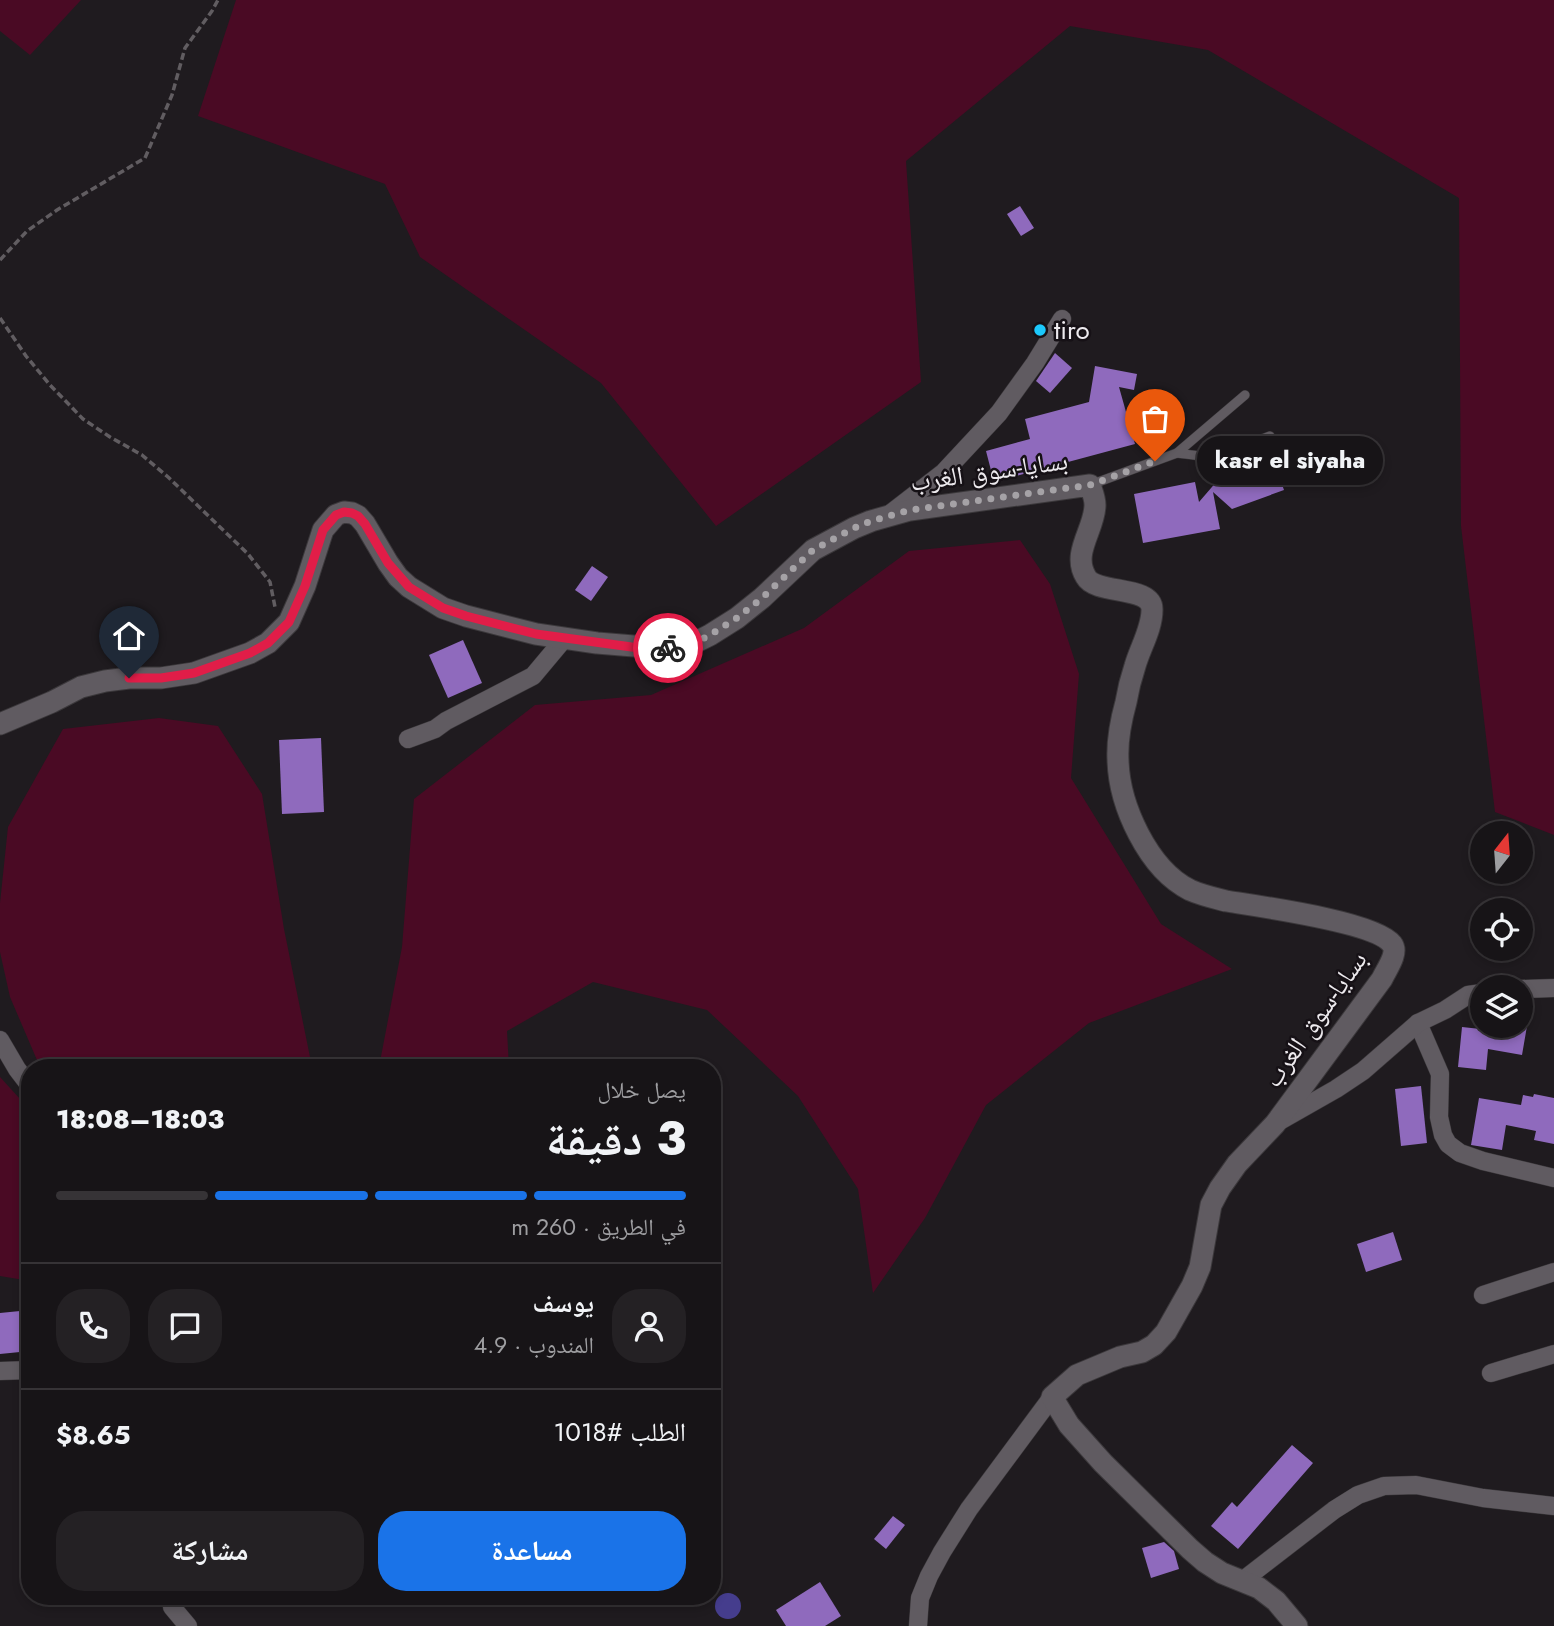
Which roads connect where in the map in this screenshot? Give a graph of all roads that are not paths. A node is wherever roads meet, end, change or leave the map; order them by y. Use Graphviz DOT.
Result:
graph roads {
  1 [pos="1062,319"];
  2 [pos="1245,395"];
  3 [pos="1270,436"];
  4 [pos="1177,453"];
  5 [pos="1090,485"];
  6 [pos="888,515"];
  7 [pos="564,639"];
  8 [pos="0,724"];
  9 [pos="408,738"];
  10 [pos="1554,988"];
  11 [pos="1533,989"];
  12 [pos="1470,995"];
  13 [pos="1418,1023"];
  14 [pos="0,1040"];
  15 [pos="21,1074"];
  16 [pos="1275,1124"];
  17 [pos="1554,1178"];
  18 [pos="1554,1272"];
  19 [pos="1483,1295"];
  20 [pos="1554,1354"];
  21 [pos="21,1370"];
  22 [pos="0,1371"];
  23 [pos="1491,1373"];
  24 [pos="1052,1397"];
  25 [pos="1554,1506"];
  26 [pos="1242,1581"];
  27 [pos="172,1607"];
  28 [pos="188,1626"];
  29 [pos="918,1626"];
  30 [pos="1297,1626"];
  1 -- 6 [label="street"];
  2 -- 4 [label="lane"];
  3 -- 4 [label="lane"];
  4 -- 5 [label="lane"];
  5 -- 6 [label="street, بسايا-سوق الغرب"];
  5 -- 16 [label="street, بسايا-سوق الغرب"];
  6 -- 7 [label="street, بسايا-سوق الغرب"];
  7 -- 8 [label="street, بسايا-سوق الغرب"];
  7 -- 9 [label="street"];
  10 -- 11 [label="street"];
  12 -- 13 [label="street"];
  13 -- 16 [label="street"];
  13 -- 17 [label="street"];
  14 -- 15 [label="street"];
  16 -- 24 [label="street, بسايا-سوق الغرب"];
  18 -- 19 [label="street"];
  20 -- 23 [label="street"];
  21 -- 22 [label="street"];
  24 -- 26 [label="street"];
  24 -- 29 [label="street"];
  25 -- 26 [label="street"];
  26 -- 30 [label="street"];
  27 -- 28 [label="street"];
}
